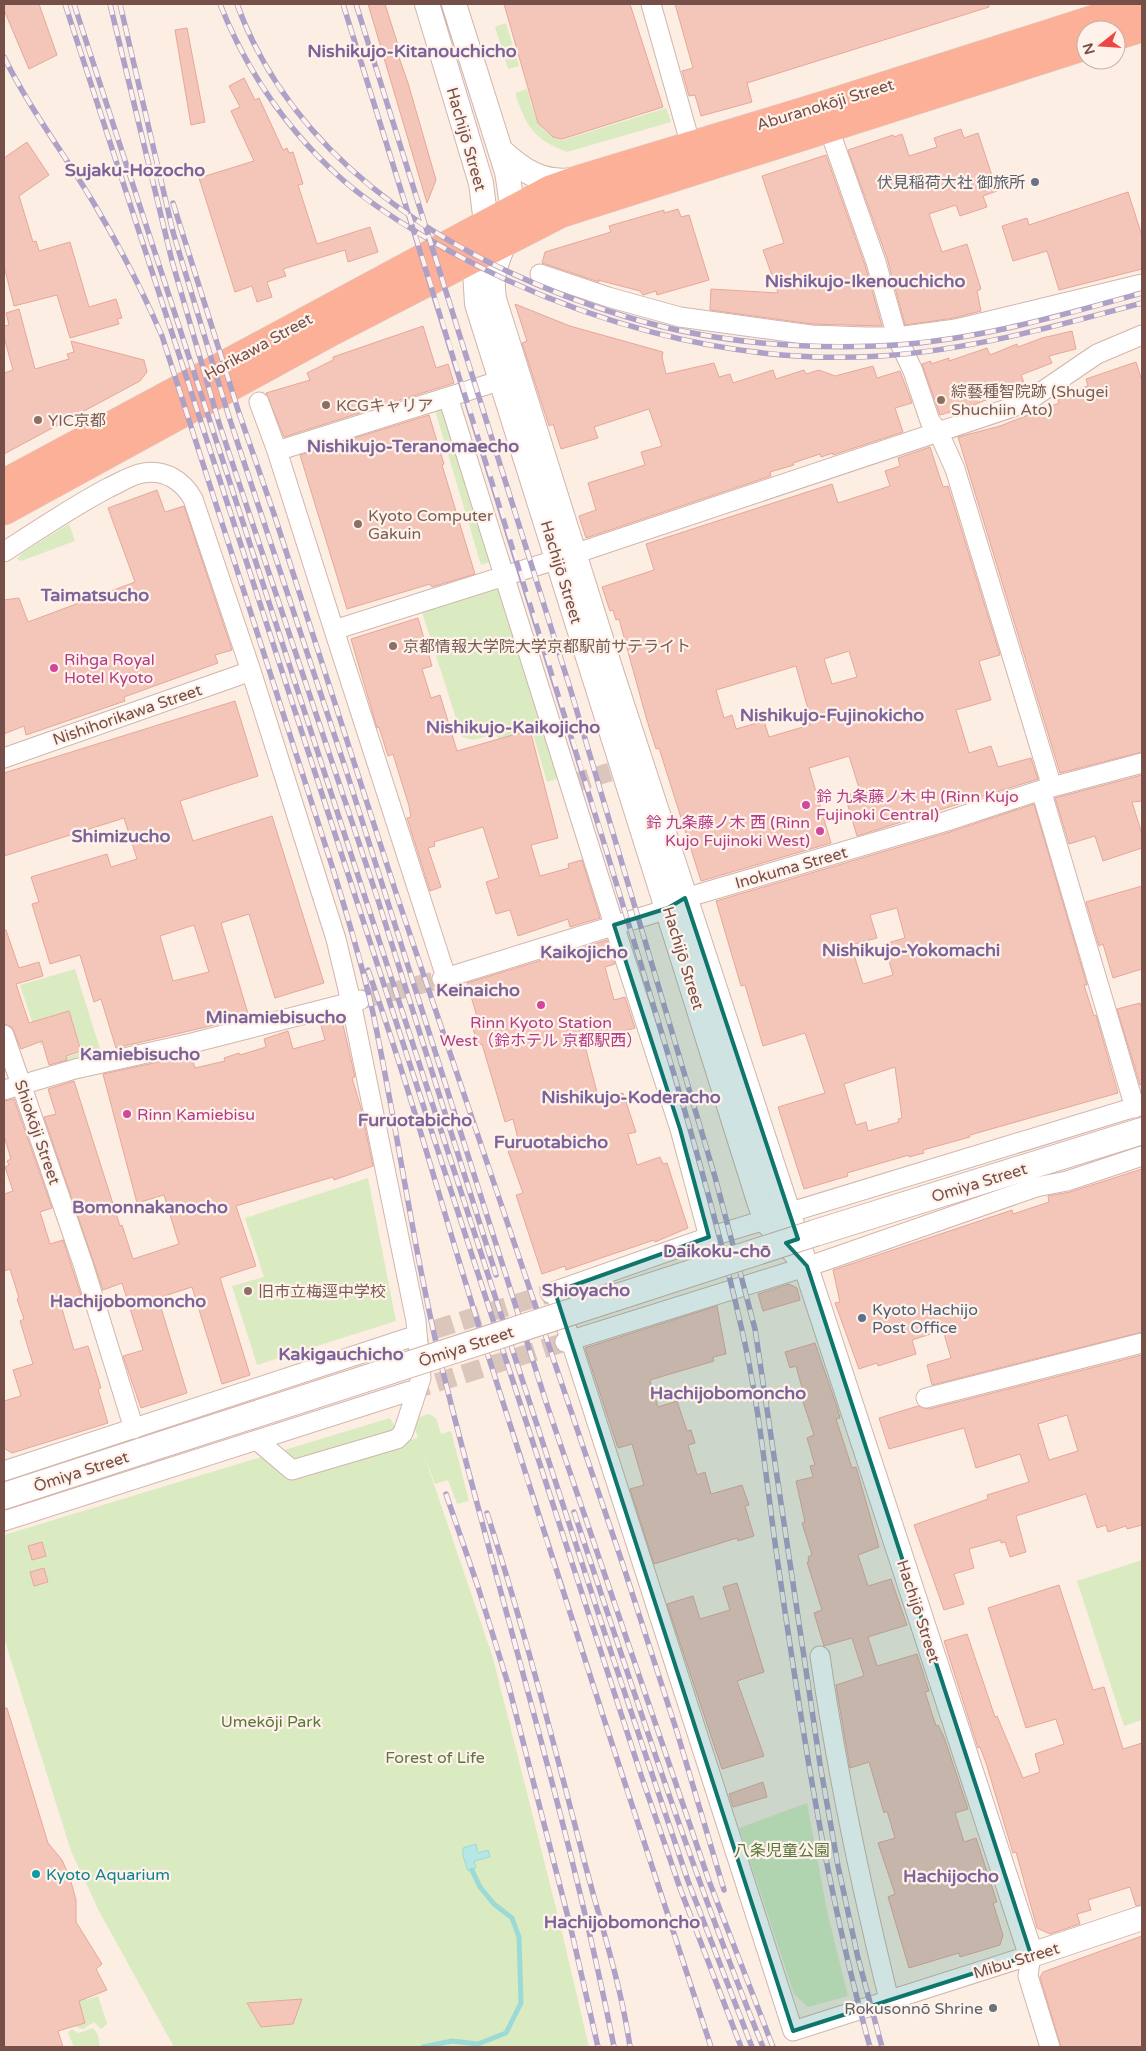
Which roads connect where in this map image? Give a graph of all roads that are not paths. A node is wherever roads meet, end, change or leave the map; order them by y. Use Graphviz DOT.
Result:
graph roads {
  1 [pos="427,4"];
  2 [pos="454,4"];
  3 [pos="651,4"];
  4 [pos="1141,4"];
  5 [pos="1142,28"];
  6 [pos="1126,33"];
  7 [pos="1076,49"];
  8 [pos="829,129"];
  9 [pos="691,146"];
  10 [pos="500,150"];
  11 [pos="580,179"];
  12 [pos="512,210"];
  13 [pos="495,233"];
  14 [pos="479,256"];
  15 [pos="540,274"];
  16 [pos="1142,284"];
  17 [pos="1142,335"];
  18 [pos="897,337"];
  19 [pos="502,380"];
  20 [pos="448,397"];
  21 [pos="259,402"];
  22 [pos="938,431"];
  23 [pos="277,451"];
  24 [pos="4,483"];
  25 [pos="4,511"];
  26 [pos="4,552"];
  27 [pos="566,556"];
  28 [pos="505,576"];
  29 [pos="334,630"];
  30 [pos="251,671"];
  31 [pos="4,758"];
  32 [pos="1142,763"];
  33 [pos="1046,788"];
  34 [pos="677,903"];
  35 [pos="614,925"];
  36 [pos="355,1001"];
  37 [pos="4,1036"];
  38 [pos="22,1084"];
  39 [pos="4,1090"];
  40 [pos="1140,1115"];
  41 [pos="1142,1156"];
  42 [pos="789,1214"];
  43 [pos="766,1221"];
  44 [pos="815,1233"];
  45 [pos="709,1237"];
  46 [pos="807,1266"];
  47 [pos="408,1338"];
  48 [pos="568,1341"];
  49 [pos="1142,1343"];
  50 [pos="410,1391"];
  51 [pos="926,1398"];
  52 [pos="139,1436"];
  53 [pos="258,1441"];
  54 [pos="4,1471"];
  55 [pos="156,1473"];
  56 [pos="4,1496"];
  57 [pos="4,1521"];
  58 [pos="820,1656"];
  59 [pos="1142,1918"];
  60 [pos="1031,1956"];
  61 [pos="889,2000"];
  62 [pos="1050,2047"];
  1 -- 13 [label="street, Hachijō Street"];
  2 -- 10 [label="street, Hachijō Street"];
  3 -- 9 [label="street"];
  4 -- 9 [label="highway, Aburanokōji Street"];
  5 -- 6 [label="highway"];
  7 -- 8 [label="highway, Aburanokōji Street"];
  8 -- 13 [label="highway, Aburanokōji Street"];
  8 -- 18 [label="street"];
  9 -- 11 [label="highway, Aburanokōji Street"];
  10 -- 11 [label="street"];
  10 -- 12 [label="street, Hachijō Street"];
  11 -- 12 [label="highway, Aburanokōji Street"];
  12 -- 13 [label="highway, Horikawa Street"];
  13 -- 14 [label="highway, Horikawa Street"];
  13 -- 24 [label="highway, Horikawa Street"];
  13 -- 27 [label="street, Hachijō Street"];
  14 -- 19 [label="street, Hachijō Street"];
  14 -- 25 [label="highway, Horikawa Street"];
  15 -- 18 [label="street"];
  16 -- 18 [label="street"];
  17 -- 22 [label="street"];
  18 -- 22 [label="street"];
  19 -- 20 [label="street"];
  19 -- 27 [label="street, Hachijō Street"];
  20 -- 23 [label="street"];
  20 -- 28 [label="street"];
  21 -- 23 [label="street"];
  22 -- 27 [label="street"];
  22 -- 33 [label="street"];
  23 -- 29 [label="street"];
  26 -- 30 [label="street"];
  27 -- 28 [label="street"];
  27 -- 34 [label="street, Hachijō Street"];
  27 -- 34 [label="street, Hachijō Street"];
  28 -- 29 [label="street"];
  28 -- 35 [label="street"];
  29 -- 35 [label="street, Inokuma Street"];
  30 -- 31 [label="street, Nishihorikawa Street"];
  30 -- 36 [label="street"];
  32 -- 33 [label="street, Inokuma Street"];
  33 -- 34 [label="street, Inokuma Street"];
  33 -- 40 [label="street"];
  34 -- 35 [label="street, Inokuma Street"];
  34 -- 42 [label="street, Hachijō Street"];
  34 -- 43 [label="street, Hachijō Street"];
  35 -- 45 [label="street"];
  36 -- 38 [label="street"];
  36 -- 53 [label="street"];
  37 -- 38 [label="street, Shiokōji Street"];
  38 -- 39 [label="street"];
  38 -- 52 [label="street, Shiokōji Street"];
  40 -- 42 [label="street"];
  40 -- 44 [label="main road, Omiya Street"];
  41 -- 46 [label="street"];
  42 -- 43 [label="street"];
  42 -- 46 [label="street, Hachijō Street"];
  43 -- 45 [label="street"];
  43 -- 46 [label="street, Hachijō Street"];
  44 -- 52 [label="main road, Ōmiya Street, bridge"];
  45 -- 48 [label="street"];
  46 -- 48 [label="street"];
  46 -- 60 [label="street, Hachijō Street"];
  47 -- 52 [label="street"];
  48 -- 61 [label="street, Mibu Street"];
  49 -- 51 [label="street"];
  50 -- 53 [label="street"];
  52 -- 54 [label="street"];
  52 -- 55 [label="street, Shiokōji Street"];
  52 -- 56 [label="main road, Ōmiya Street"];
  53 -- 55 [label="street"];
  55 -- 57 [label="street"];
  58 -- 61 [label="street"];
  59 -- 60 [label="street, Mibu Street"];
  60 -- 61 [label="street, Mibu Street"];
  60 -- 62 [label="street"];
}
